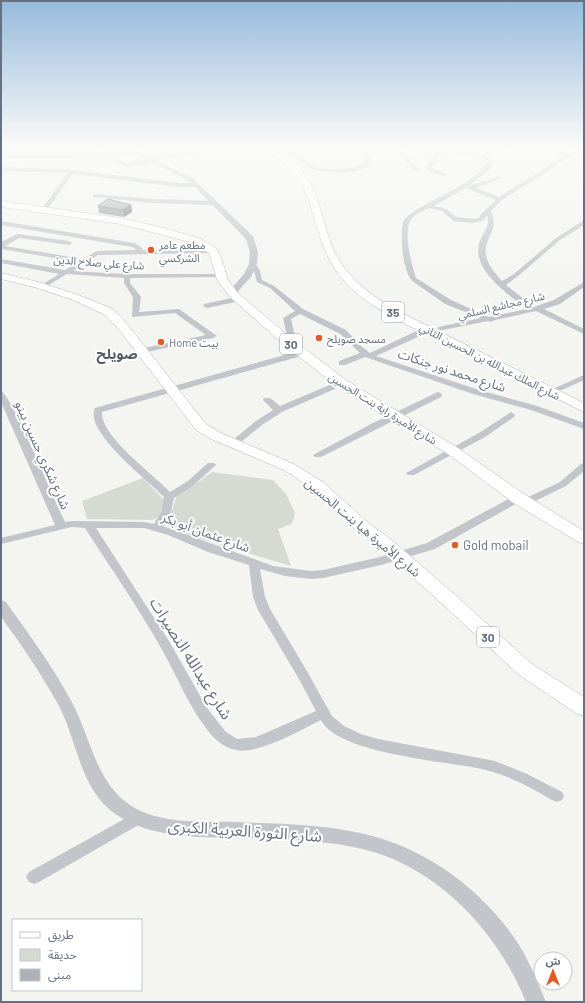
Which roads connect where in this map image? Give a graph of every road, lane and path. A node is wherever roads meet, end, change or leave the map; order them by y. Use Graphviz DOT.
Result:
graph roads {
  1 [pos="55,195"];
  2 [pos="205,195"];
  3 [pos="313,195"];
  4 [pos="322,195"];
  5 [pos="452,195"];
  6 [pos="489,195"];
  7 [pos="507,195"];
  8 [pos="94,196"];
  9 [pos="500,199"];
  10 [pos="213,203"];
  11 [pos="1,204"];
  12 [pos="428,206"];
  13 [pos="44,210"];
  14 [pos="488,211"];
  15 [pos="584,222"];
  16 [pos="1,223"];
  17 [pos="69,243"];
  18 [pos="1,246"];
  19 [pos="16,250"];
  20 [pos="213,251"];
  21 [pos="142,252"];
  22 [pos="1,260"];
  23 [pos="83,261"];
  24 [pos="253,264"];
  25 [pos="68,272"];
  26 [pos="1,276"];
  27 [pos="127,276"];
  28 [pos="223,280"];
  29 [pos="241,282"];
  30 [pos="584,284"];
  31 [pos="501,285"];
  32 [pos="42,287"];
  33 [pos="235,297"];
  34 [pos="207,306"];
  35 [pos="536,310"];
  36 [pos="300,311"];
  37 [pos="491,320"];
  38 [pos="441,329"];
  39 [pos="426,330"];
  40 [pos="584,332"];
  41 [pos="287,341"];
  42 [pos="142,351"];
  43 [pos="302,353"];
  44 [pos="367,355"];
  45 [pos="342,363"];
  46 [pos="584,378"];
  47 [pos="341,384"];
  48 [pos="559,388"];
  49 [pos="170,389"];
  50 [pos="1,394"];
  51 [pos="438,395"];
  52 [pos="267,400"];
  53 [pos="584,400"];
  54 [pos="584,408"];
  55 [pos="279,410"];
  56 [pos="511,415"];
  57 [pos="396,416"];
  58 [pos="584,426"];
  59 [pos="233,444"];
  60 [pos="453,451"];
  61 [pos="318,455"];
  62 [pos="211,465"];
  63 [pos="584,466"];
  64 [pos="411,472"];
  65 [pos="169,497"];
  66 [pos="521,500"];
  67 [pos="88,524"];
  68 [pos="61,526"];
  69 [pos="157,527"];
  70 [pos="581,538"];
  71 [pos="1,541"];
  72 [pos="400,556"];
  73 [pos="254,564"];
  74 [pos="1,605"];
  75 [pos="584,708"];
  76 [pos="323,713"];
  77 [pos="557,796"];
  78 [pos="137,818"];
  79 [pos="34,878"];
  80 [pos="536,1002"];
  1 -- 13 [label="street"];
  2 -- 10 [label="street"];
  3 -- 39 [label="main road, شارع الملك عبدالله بن الحسين الثاني / 35"];
  4 -- 38 [label="main road, شارع الملك عبدالله بن الحسين الثاني / 35"];
  5 -- 12 [label="street"];
  6 -- 9 [label="street"];
  7 -- 9 [label="street"];
  8 -- 10 [label="street"];
  9 -- 14 [label="street"];
  10 -- 24 [label="street"];
  11 -- 13 [label="main road"];
  12 -- 14 [label="street"];
  12 -- 37 [label="street"];
  13 -- 20 [label="main road"];
  14 -- 31 [label="street"];
  15 -- 31 [label="street"];
  16 -- 21 [label="street"];
  17 -- 18 [label="street"];
  18 -- 19 [label="street"];
  19 -- 22 [label="street"];
  19 -- 23 [label="street"];
  20 -- 21 [label="street"];
  20 -- 28 [label="main road, شارع الأميرة راية بنت الحسين / 30"];
  21 -- 23 [label="street"];
  22 -- 25 [label="street, شارع علي صلاح الدين"];
  23 -- 25 [label="street"];
  24 -- 29 [label="street"];
  24 -- 36 [label="street, شارع محمد نور جنكات"];
  25 -- 27 [label="street, شارع علي صلاح الدين"];
  25 -- 32 [label="street"];
  26 -- 32 [label="main road, شارع الأميرة هيا بنت الحسين / 30"];
  27 -- 28 [label="street, شارع علي صلاح الدين"];
  27 -- 42 [label="street"];
  28 -- 29 [label="street"];
  28 -- 33 [label="main road, شارع الأميرة راية بنت الحسين / 30"];
  29 -- 33 [label="street"];
  30 -- 35 [label="street, شارع مجاشع السلمي"];
  31 -- 35 [label="street"];
  32 -- 42 [label="main road, شارع الأميرة هيا بنت الحسين / 30"];
  33 -- 34 [label="street"];
  33 -- 41 [label="main road, شارع الأميرة راية بنت الحسين / 30"];
  35 -- 37 [label="street, شارع مجاشع السلمي"];
  35 -- 40 [label="street"];
  36 -- 41 [label="street"];
  36 -- 44 [label="street, شارع محمد نور جنكات"];
  37 -- 38 [label="street, شارع مجاشع السلمي"];
  38 -- 48 [label="main road, شارع الملك عبدالله بن الحسين الثاني / 35"];
  39 -- 44 [label="street"];
  39 -- 54 [label="main road, شارع الملك عبدالله بن الحسين الثاني / 35"];
  41 -- 43 [label="main road, شارع الأميرة راية بنت الحسين / 30"];
  42 -- 49 [label="main road, شارع الأميرة هيا بنت الحسين / 30"];
  43 -- 47 [label="main road, شارع الأميرة راية بنت الحسين / 30"];
  43 -- 49 [label="street"];
  44 -- 45 [label="street"];
  44 -- 58 [label="street, شارع محمد نور جنكات"];
  46 -- 48 [label="street"];
  47 -- 55 [label="street"];
  47 -- 57 [label="main road, شارع الأميرة راية بنت الحسين / 30"];
  48 -- 53 [label="main road, شارع الملك عبدالله بن الحسين الثاني / 35"];
  49 -- 59 [label="main road, شارع الأميرة هيا بنت الحسين / 30"];
  49 -- 65 [label="street"];
  50 -- 68 [label="street, شارع شكري حسين بينو"];
  51 -- 57 [label="street"];
  52 -- 55 [label="street"];
  55 -- 59 [label="street"];
  56 -- 60 [label="street"];
  57 -- 60 [label="main road, شارع الأميرة راية بنت الحسين / 30"];
  57 -- 61 [label="street"];
  59 -- 72 [label="main road, شارع الأميرة هيا بنت الحسين / 30"];
  60 -- 64 [label="street"];
  60 -- 66 [label="main road, شارع الأميرة راية بنت الحسين / 30"];
  62 -- 65 [label="street"];
  63 -- 66 [label="street, شارع عثمان أبو بكر"];
  65 -- 69 [label="street"];
  66 -- 70 [label="main road, شارع الأميرة راية بنت الحسين / 30"];
  66 -- 72 [label="street, شارع عثمان أبو بكر"];
  67 -- 68 [label="street, شارع عثمان أبو بكر"];
  67 -- 69 [label="street, شارع عثمان أبو بكر"];
  67 -- 76 [label="street, شارع عبدالله النصيرات"];
  68 -- 71 [label="street, شارع عثمان أبو بكر"];
  69 -- 73 [label="street, شارع عثمان أبو بكر"];
  72 -- 73 [label="street, شارع عثمان أبو بكر"];
  72 -- 75 [label="main road, شارع الأميرة هيا بنت الحسين / 30"];
  73 -- 76 [label="street"];
  74 -- 78 [label="street, شارع الثورة العربية الكبرى"];
  76 -- 77 [label="street"];
  78 -- 79 [label="street"];
  78 -- 80 [label="street, شارع الثورة العربية الكبرى"];
}
